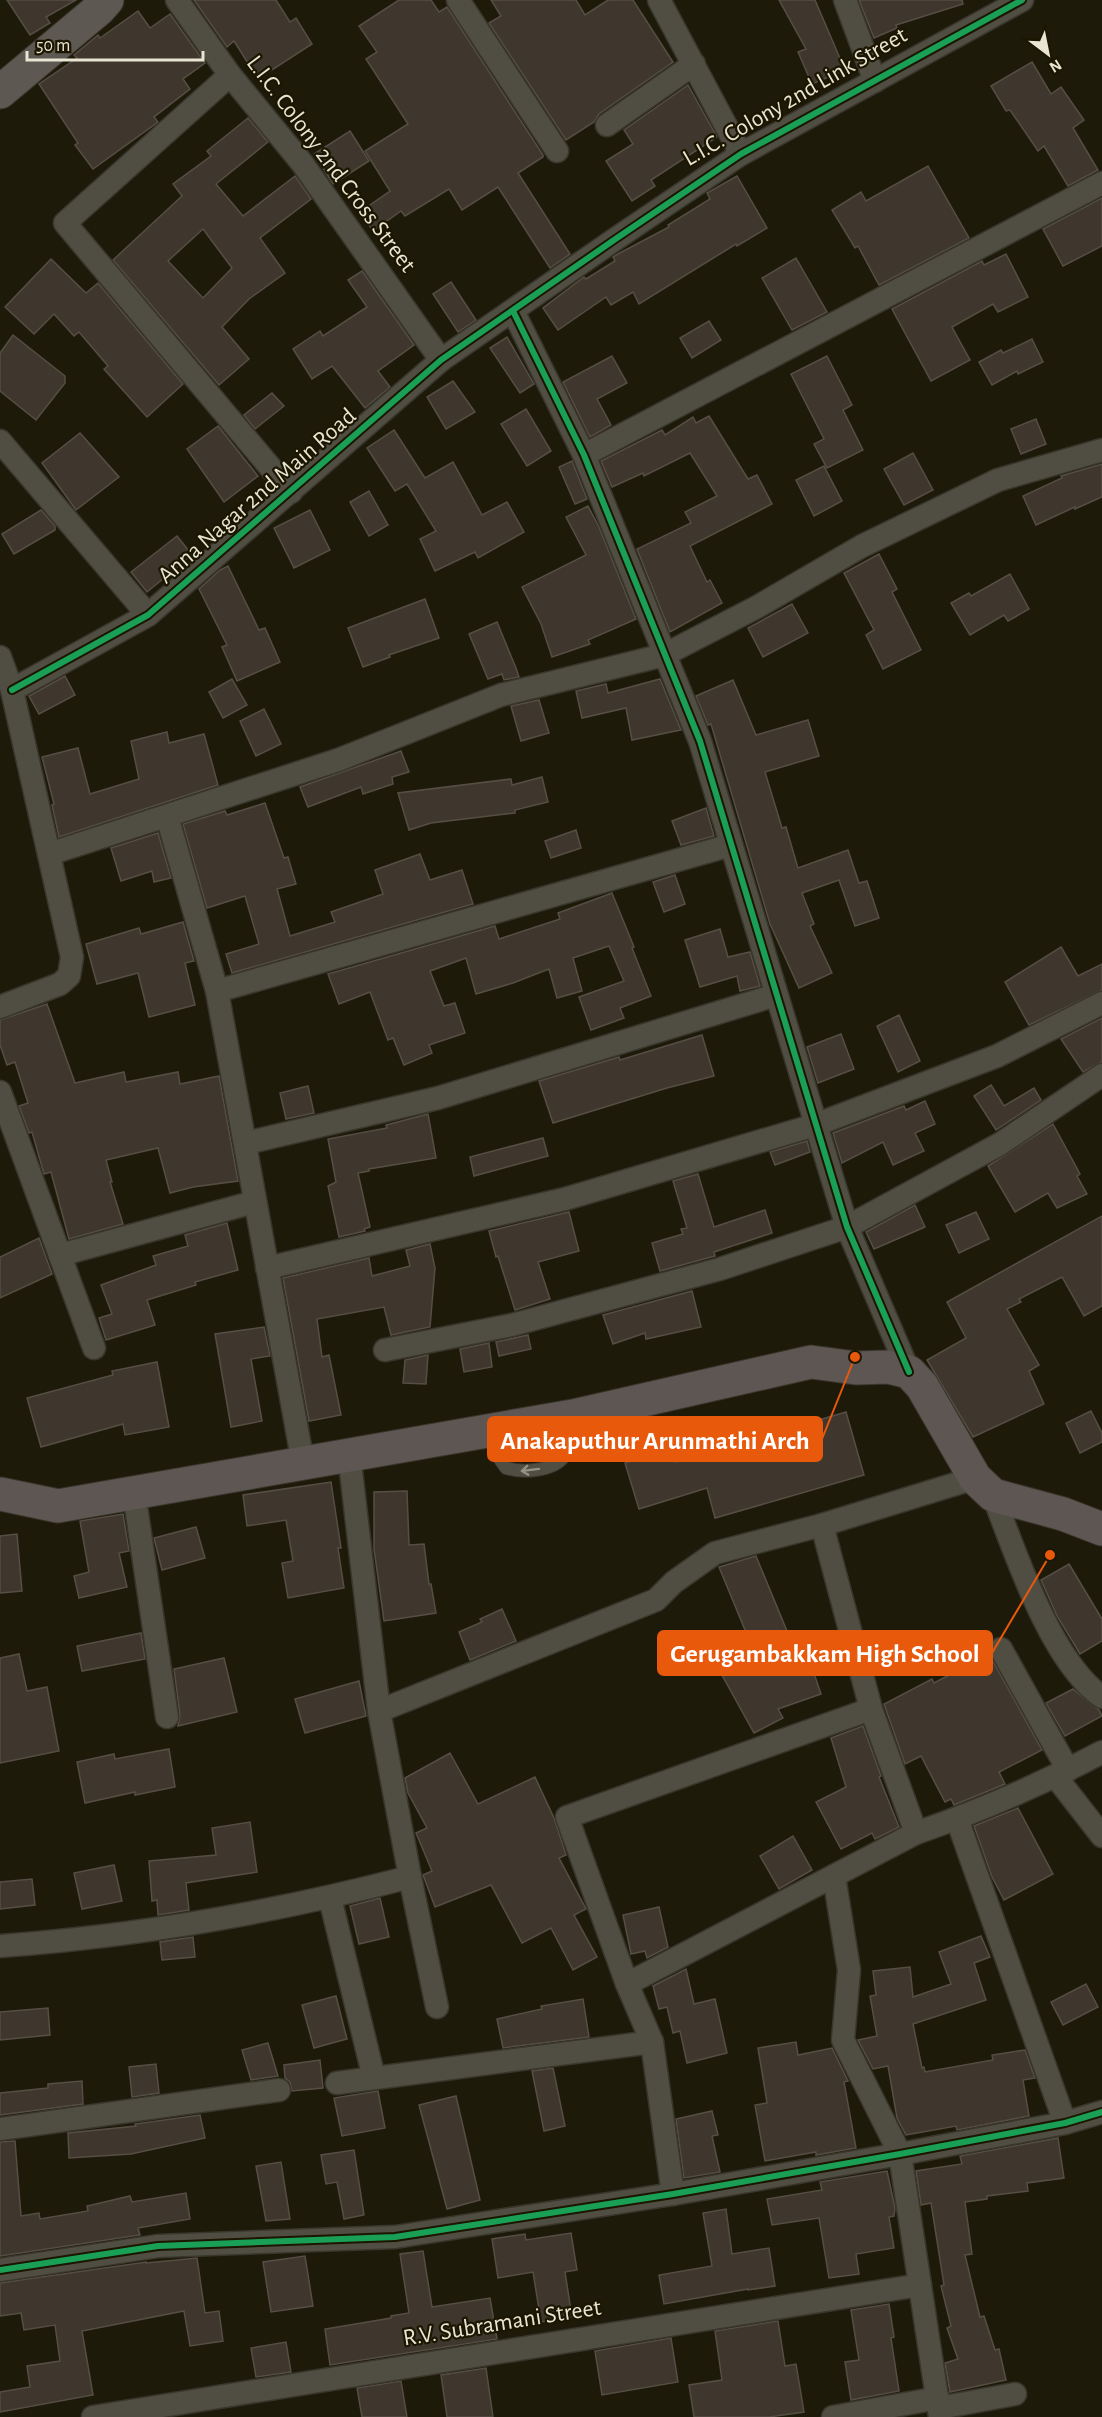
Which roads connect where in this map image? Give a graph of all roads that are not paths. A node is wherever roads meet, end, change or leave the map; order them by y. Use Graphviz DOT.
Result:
graph roads {
  1 [pos="107,0"];
  2 [pos="177,0"];
  3 [pos="458,0"];
  4 [pos="659,0"];
  5 [pos="845,0"];
  6 [pos="1022,0"];
  7 [pos="694,64"];
  8 [pos="231,75"];
  9 [pos="875,81"];
  10 [pos="0,92"];
  11 [pos="607,125"];
  12 [pos="557,152"];
  13 [pos="741,154"];
  14 [pos="1102,183"];
  15 [pos="513,311"];
  16 [pos="441,360"];
  17 [pos="0,441"];
  18 [pos="1102,450"];
  19 [pos="584,455"];
  20 [pos="291,492"];
  21 [pos="148,615"];
  22 [pos="664,655"];
  23 [pos="0,657"];
  24 [pos="12,690"];
  25 [pos="167,816"];
  26 [pos="731,845"];
  27 [pos="49,854"];
  28 [pos="217,991"];
  29 [pos="776,995"];
  30 [pos="1102,1003"];
  31 [pos="0,1007"];
  32 [pos="1102,1075"];
  33 [pos="0,1092"];
  34 [pos="815,1125"];
  35 [pos="246,1143"];
  36 [pos="254,1202"];
  37 [pos="847,1227"];
  38 [pos="60,1255"];
  39 [pos="267,1268"];
  40 [pos="94,1348"];
  41 [pos="385,1350"];
  42 [pos="909,1372"];
  43 [pos="573,1416"];
  44 [pos="493,1430"];
  45 [pos="349,1454"];
  46 [pos="303,1463"];
  47 [pos="984,1487"];
  48 [pos="134,1493"];
  49 [pos="0,1494"];
  50 [pos="822,1525"];
  51 [pos="1102,1529"];
  52 [pos="1001,1649"];
  53 [pos="1102,1697"];
  54 [pos="872,1709"];
  55 [pos="379,1711"];
  56 [pos="167,1717"];
  57 [pos="1102,1752"];
  58 [pos="1062,1774"];
  59 [pos="957,1819"];
  60 [pos="916,1833"];
  61 [pos="1102,1836"];
  62 [pos="834,1876"];
  63 [pos="410,1877"];
  64 [pos="330,1898"];
  65 [pos="0,1946"];
  66 [pos="627,1984"];
  67 [pos="437,2007"];
  68 [pos="652,2042"];
  69 [pos="374,2078"];
  70 [pos="337,2083"];
  71 [pos="279,2090"];
  72 [pos="1102,2112"];
  73 [pos="1065,2123"];
  74 [pos="0,2129"];
  75 [pos="900,2154"];
  76 [pos="673,2194"];
  77 [pos="0,2270"];
  78 [pos="920,2285"];
  79 [pos="1015,2394"];
  80 [pos="939,2407"];
  81 [pos="154,2412"];
  82 [pos="93,2417"];
  83 [pos="833,2417"];
  1 -- 10 [label="street"];
  2 -- 8 [label="street, L.I.C. Colony 2nd Cross Street"];
  3 -- 12 [label="street"];
  4 -- 7 [label="street"];
  5 -- 9 [label="street"];
  6 -- 9 [label="street, L.I.C. Colony 2nd Link Street"];
  7 -- 11 [label="street"];
  7 -- 13 [label="street"];
  8 -- 16 [label="street, L.I.C. Colony 2nd Cross Street"];
  8 -- 20 [label="street"];
  9 -- 13 [label="street, L.I.C. Colony 2nd Link Street"];
  13 -- 15 [label="street, L.I.C. Colony 2nd Link Street"];
  14 -- 19 [label="street"];
  15 -- 16 [label="street, Anna Nagar 2nd Main Road"];
  15 -- 19 [label="street"];
  16 -- 20 [label="street, Anna Nagar 2nd Main Road"];
  17 -- 21 [label="street"];
  18 -- 22 [label="street"];
  19 -- 22 [label="street"];
  20 -- 21 [label="street, Anna Nagar 2nd Main Road"];
  21 -- 24 [label="street, Anna Nagar 2nd Main Road"];
  22 -- 25 [label="street"];
  22 -- 26 [label="street"];
  23 -- 24 [label="street"];
  24 -- 27 [label="street"];
  25 -- 27 [label="street"];
  25 -- 28 [label="street"];
  26 -- 28 [label="street"];
  26 -- 29 [label="street"];
  27 -- 31 [label="street"];
  28 -- 35 [label="street"];
  29 -- 34 [label="street"];
  29 -- 35 [label="street"];
  30 -- 34 [label="street"];
  32 -- 37 [label="street"];
  33 -- 38 [label="street"];
  34 -- 37 [label="street"];
  34 -- 39 [label="street"];
  35 -- 36 [label="street"];
  36 -- 38 [label="street"];
  36 -- 39 [label="street"];
  37 -- 41 [label="street"];
  37 -- 42 [label="street"];
  38 -- 40 [label="street"];
  39 -- 46 [label="street"];
  42 -- 43 [label="main road"];
  42 -- 47 [label="main road"];
  43 -- 44 [label="main road"];
  43 -- 44 [label="lane, one-way"];
  44 -- 45 [label="main road"];
  45 -- 46 [label="main road"];
  45 -- 55 [label="street"];
  46 -- 48 [label="main road"];
  47 -- 50 [label="street"];
  47 -- 51 [label="main road"];
  47 -- 53 [label="street"];
  48 -- 49 [label="main road"];
  48 -- 56 [label="street"];
  50 -- 54 [label="street"];
  50 -- 55 [label="street"];
  52 -- 58 [label="street"];
  54 -- 60 [label="street"];
  54 -- 66 [label="street"];
  55 -- 63 [label="street"];
  57 -- 58 [label="street"];
  58 -- 59 [label="street"];
  58 -- 61 [label="street"];
  59 -- 60 [label="street"];
  59 -- 73 [label="street"];
  60 -- 62 [label="street"];
  62 -- 66 [label="street"];
  62 -- 75 [label="street"];
  63 -- 64 [label="street"];
  63 -- 67 [label="street"];
  64 -- 65 [label="street"];
  64 -- 69 [label="street"];
  66 -- 68 [label="street"];
  68 -- 69 [label="street"];
  68 -- 76 [label="street"];
  69 -- 70 [label="street"];
  71 -- 74 [label="street"];
  72 -- 73 [label="street"];
  73 -- 75 [label="street"];
  75 -- 76 [label="street"];
  75 -- 78 [label="street"];
  76 -- 77 [label="street"];
  78 -- 80 [label="street"];
  78 -- 81 [label="street, R.V. Subramani Street"];
  79 -- 80 [label="street"];
  80 -- 83 [label="street"];
  81 -- 82 [label="street, R.V. Subramani Street"];
}
